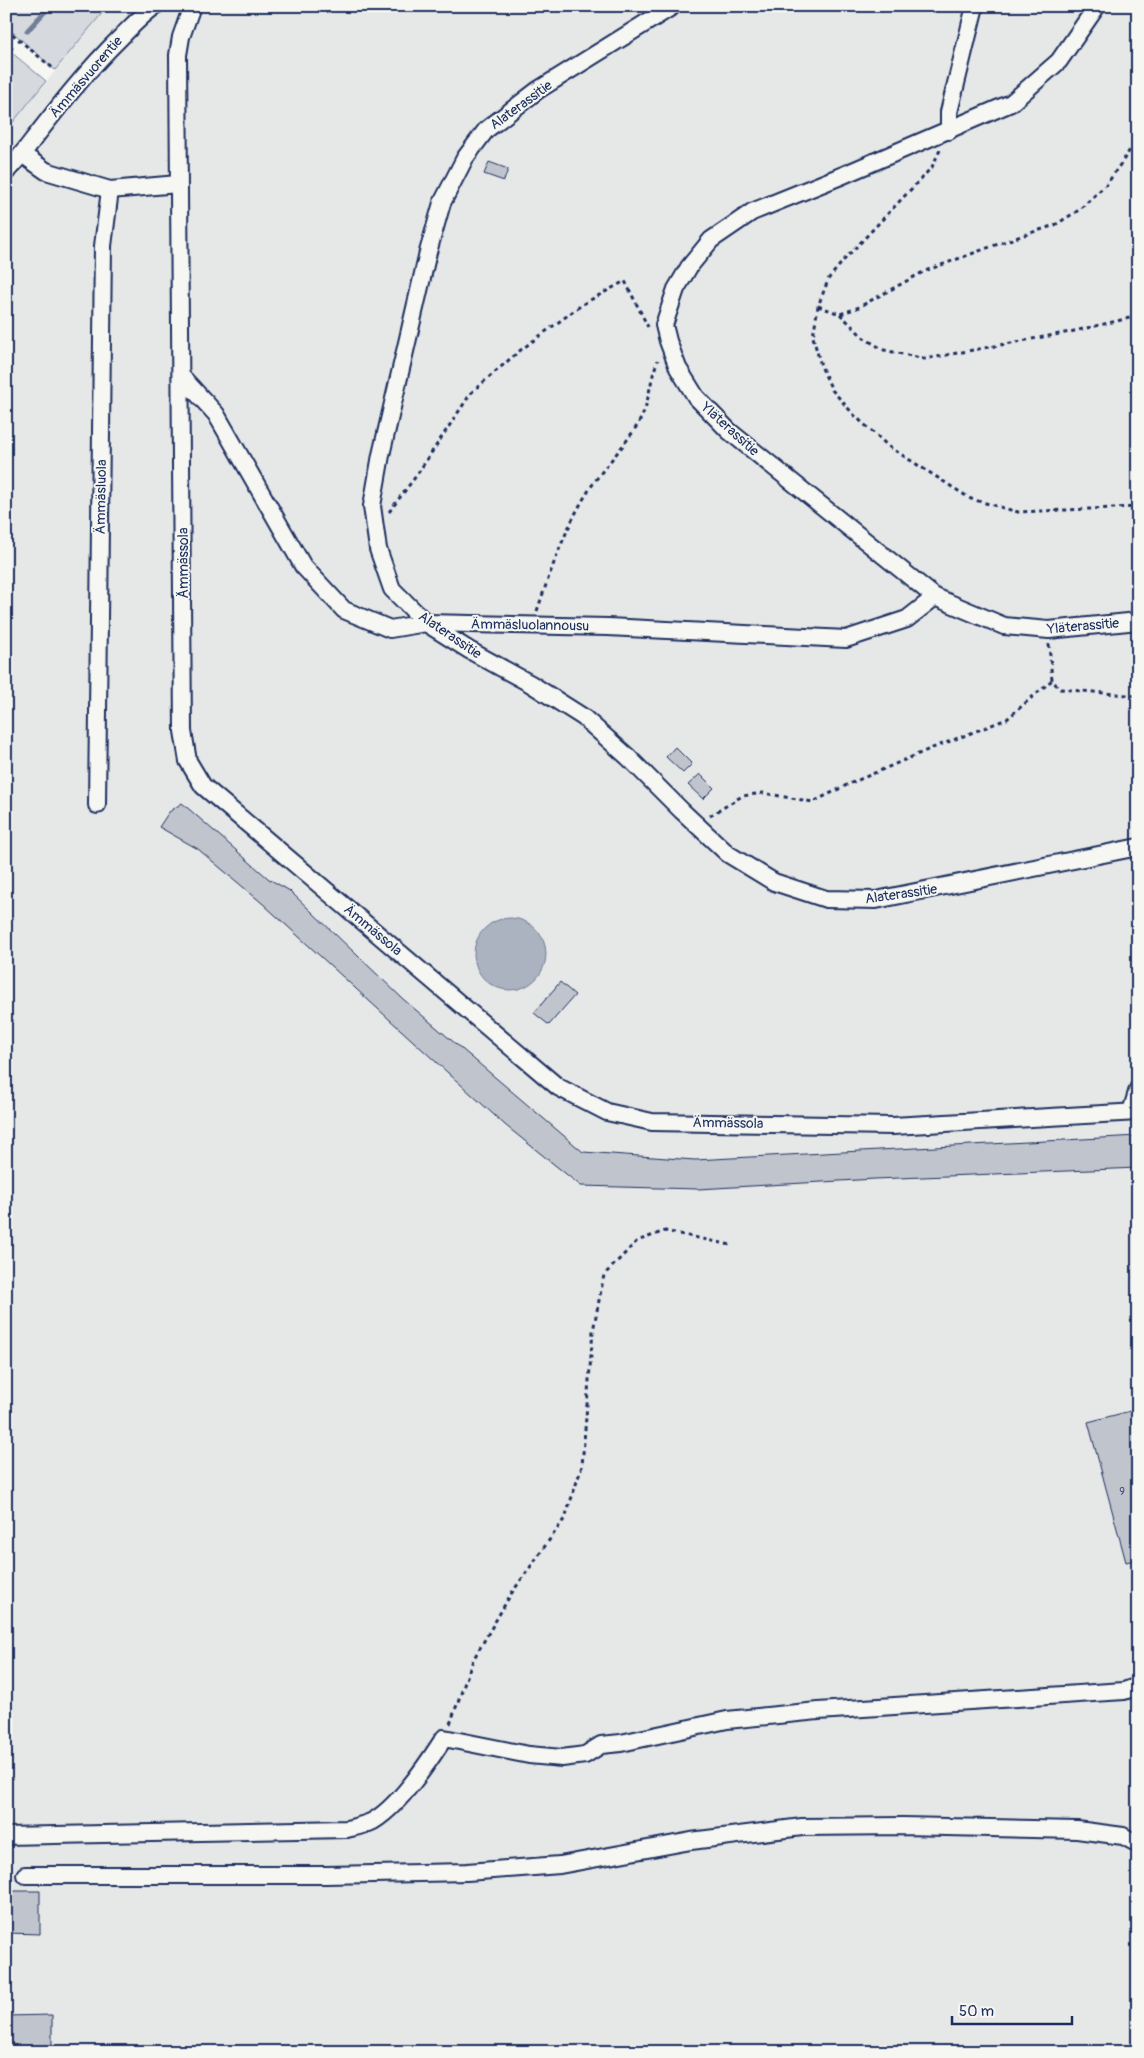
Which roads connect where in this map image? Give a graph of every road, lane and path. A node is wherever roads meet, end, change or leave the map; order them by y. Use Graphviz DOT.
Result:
graph roads {
  1 [pos="155,6"];
  2 [pos="192,6"];
  3 [pos="673,6"];
  4 [pos="975,6"];
  5 [pos="1097,6"];
  6 [pos="6,29"];
  7 [pos="55,70"];
  8 [pos="949,131"];
  9 [pos="1138,138"];
  10 [pos="22,154"];
  11 [pos="6,172"];
  12 [pos="178,184"];
  13 [pos="110,190"];
  14 [pos="818,306"];
  15 [pos="840,314"];
  16 [pos="1138,316"];
  17 [pos="649,330"];
  18 [pos="668,341"];
  19 [pos="182,377"];
  20 [pos="1138,507"];
  21 [pos="376,530"];
  22 [pos="935,597"];
  23 [pos="1138,621"];
  24 [pos="426,623"];
  25 [pos="532,625"];
  26 [pos="1049,630"];
  27 [pos="1052,680"];
  28 [pos="1138,696"];
  29 [pos="97,805"];
  30 [pos="696,825"];
  31 [pos="1138,847"];
  32 [pos="1138,1089"];
  33 [pos="1134,1112"];
  34 [pos="731,1245"];
  35 [pos="1138,1686"];
  36 [pos="444,1738"];
  37 [pos="6,1836"];
  38 [pos="1138,1844"];
  39 [pos="25,1875"];
  1 -- 10 [label="street, Ämmäsvuorentie"];
  2 -- 12 [label="street, Ämmässola"];
  3 -- 21 [label="street, Alaterassitie"];
  4 -- 8 [label="street"];
  5 -- 8 [label="street, Yläterassitie"];
  6 -- 7 [label="path"];
  8 -- 14 [label="path"];
  8 -- 18 [label="street, Yläterassitie"];
  9 -- 15 [label="path"];
  10 -- 11 [label="street, Ämmäsvuorentie"];
  10 -- 13 [label="street"];
  12 -- 13 [label="street"];
  12 -- 19 [label="street, Ämmässola"];
  13 -- 29 [label="street, Ämmäsluola"];
  14 -- 15 [label="path"];
  14 -- 20 [label="path"];
  15 -- 16 [label="path"];
  17 -- 21 [label="path"];
  18 -- 22 [label="street, Yläterassitie"];
  18 -- 25 [label="path"];
  19 -- 24 [label="street, Ämmäsluolannousu"];
  19 -- 33 [label="street, Ämmässola"];
  21 -- 24 [label="street, Alaterassitie"];
  22 -- 25 [label="street, Ämmäsluolannousu"];
  22 -- 26 [label="street, Yläterassitie"];
  23 -- 26 [label="street, Yläterassitie"];
  24 -- 25 [label="street, Ämmäsluolannousu"];
  24 -- 30 [label="street, Alaterassitie"];
  26 -- 27 [label="path"];
  27 -- 28 [label="path"];
  27 -- 30 [label="path"];
  30 -- 31 [label="street, Alaterassitie"];
  32 -- 33 [label="street"];
  34 -- 36 [label="path"];
  35 -- 36 [label="street"];
  36 -- 37 [label="street"];
  38 -- 39 [label="street"];
}
